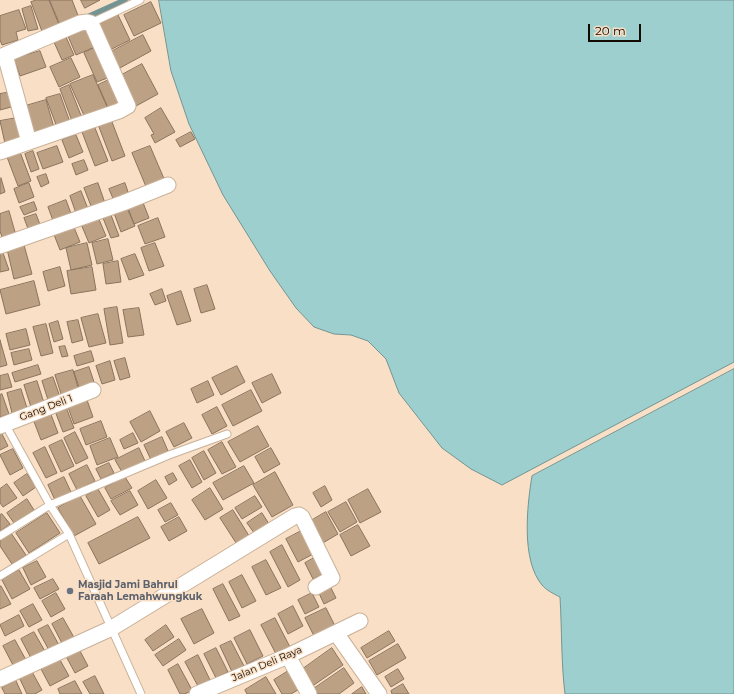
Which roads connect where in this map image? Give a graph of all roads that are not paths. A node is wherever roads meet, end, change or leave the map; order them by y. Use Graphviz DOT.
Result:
graph roads {
  1 [pos="140,0"];
  2 [pos="91,23"];
  3 [pos="3,56"];
  4 [pos="29,142"];
  5 [pos="0,152"];
  6 [pos="168,185"];
  7 [pos="0,246"];
  8 [pos="93,390"];
  9 [pos="2,425"];
  10 [pos="227,434"];
  11 [pos="50,505"];
  12 [pos="69,534"];
  13 [pos="0,536"];
  14 [pos="0,576"];
  15 [pos="316,587"];
  16 [pos="360,621"];
  17 [pos="112,628"];
  18 [pos="336,632"];
  19 [pos="288,656"];
  20 [pos="0,679"];
  21 [pos="141,694"];
  22 [pos="197,694"];
  23 [pos="310,694"];
  24 [pos="379,694"];
  1 -- 2 [label="lane"];
  2 -- 3 [label="street"];
  2 -- 4 [label="street"];
  3 -- 4 [label="street"];
  4 -- 5 [label="street"];
  6 -- 7 [label="street"];
  8 -- 9 [label="street, Gang Deli 1"];
  9 -- 11 [label="lane"];
  10 -- 11 [label="lane"];
  11 -- 12 [label="lane"];
  11 -- 13 [label="lane"];
  12 -- 14 [label="lane"];
  12 -- 17 [label="lane"];
  15 -- 17 [label="street"];
  16 -- 18 [label="street, Jalan Deli Raya"];
  17 -- 20 [label="street"];
  17 -- 21 [label="lane"];
  18 -- 19 [label="street, Jalan Deli Raya"];
  18 -- 24 [label="street"];
  19 -- 22 [label="street, Jalan Deli Raya"];
  19 -- 23 [label="street"];
}
